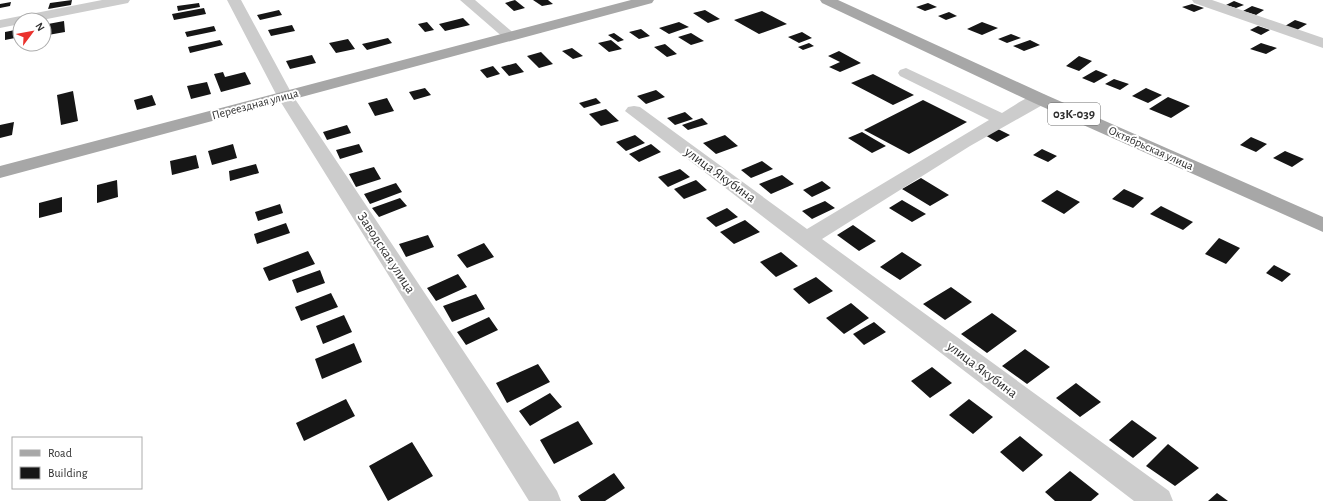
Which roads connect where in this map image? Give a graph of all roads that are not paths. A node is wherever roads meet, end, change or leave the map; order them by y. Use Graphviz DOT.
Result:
graph roads {
  1 [pos="39,0"];
  2 [pos="124,0"];
  3 [pos="234,0"];
  4 [pos="467,0"];
  5 [pos="646,0"];
  6 [pos="827,0"];
  7 [pos="1199,0"];
  8 [pos="38,12"];
  9 [pos="52,14"];
  10 [pos="12,22"];
  11 [pos="0,24"];
  12 [pos="510,36"];
  13 [pos="1323,43"];
  14 [pos="906,73"];
  15 [pos="285,96"];
  16 [pos="1040,99"];
  17 [pos="634,111"];
  18 [pos="1002,120"];
  19 [pos="0,172"];
  20 [pos="1323,225"];
  21 [pos="806,239"];
  22 [pos="546,501"];
  23 [pos="1158,501"];
  1 -- 8 [label="street"];
  2 -- 9 [label="street"];
  3 -- 15 [label="street, Заводская улица"];
  4 -- 12 [label="street"];
  5 -- 12 [label="main road, Переездная улица"];
  6 -- 16 [label="main road, Октябрьская улица / 03К-039"];
  7 -- 13 [label="street"];
  10 -- 11 [label="street"];
  12 -- 15 [label="main road, Переездная улица"];
  14 -- 18 [label="street"];
  15 -- 19 [label="main road, Переездная улица"];
  15 -- 22 [label="street, Заводская улица"];
  16 -- 18 [label="street"];
  16 -- 20 [label="main road, Октябрьская улица / 03К-039"];
  17 -- 21 [label="street, улица Якубина"];
  18 -- 21 [label="street"];
  21 -- 23 [label="street, улица Якубина"];
}
